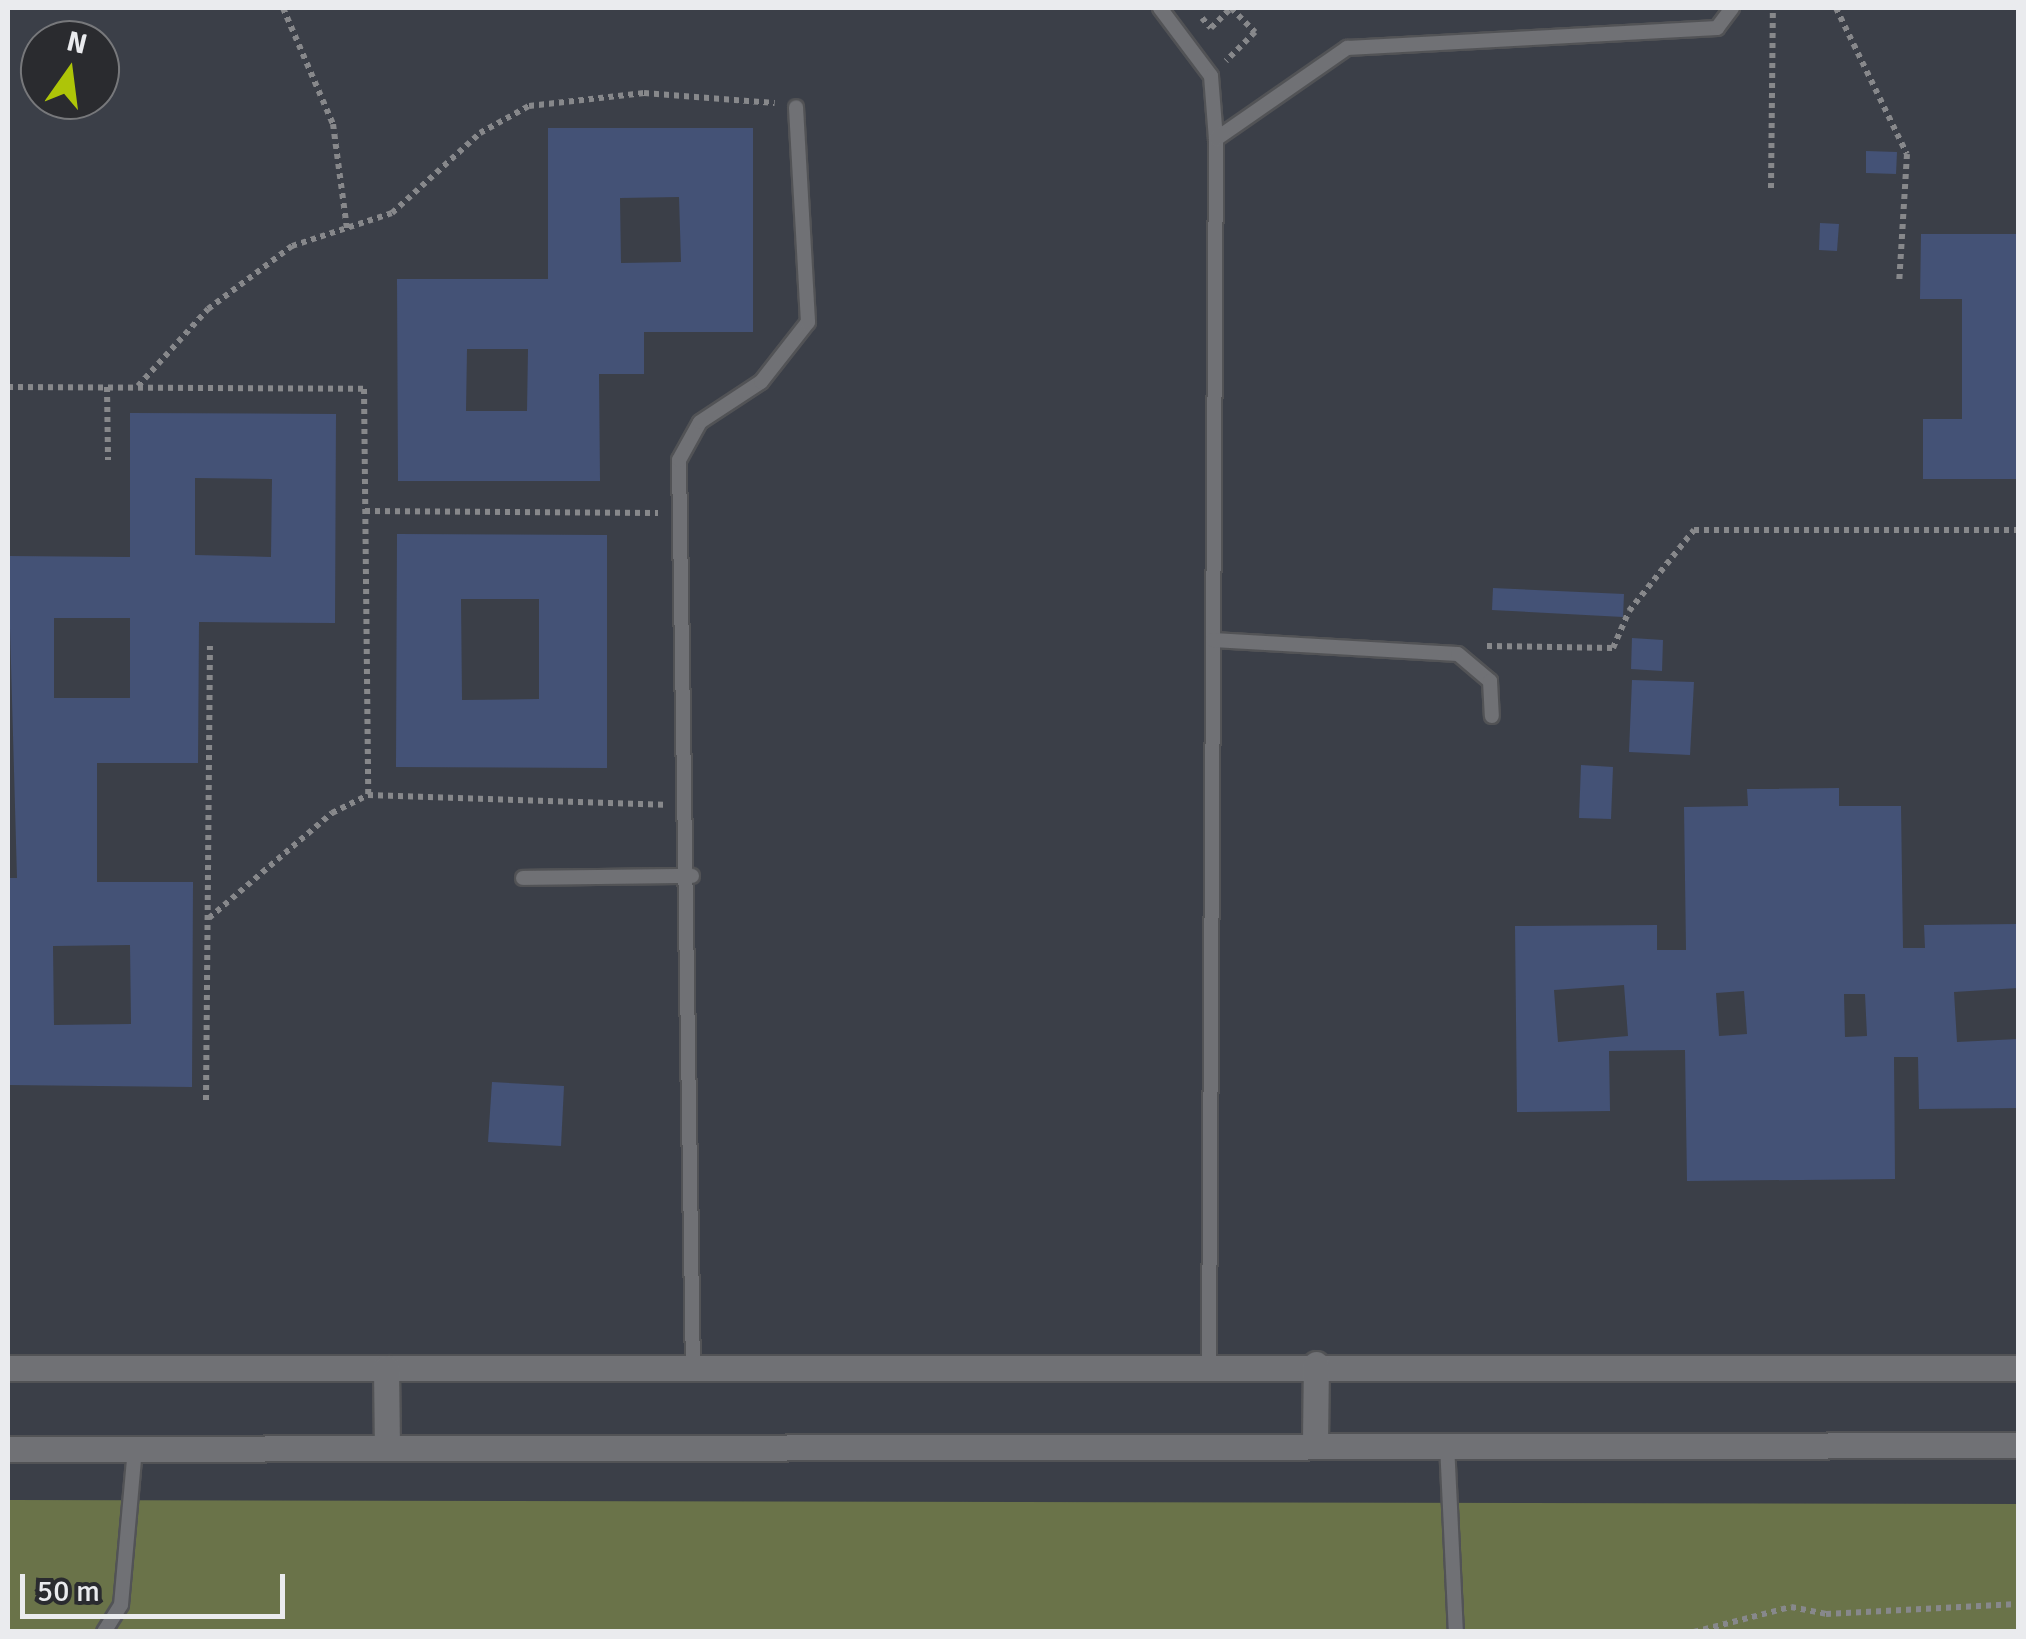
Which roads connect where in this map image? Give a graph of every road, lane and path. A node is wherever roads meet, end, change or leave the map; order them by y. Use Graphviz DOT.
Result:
graph roads {
  1 [pos="283,8"];
  2 [pos="1160,8"];
  3 [pos="1191,8"];
  4 [pos="1732,8"];
  5 [pos="1773,8"];
  6 [pos="1836,8"];
  7 [pos="1211,76"];
  8 [pos="796,107"];
  9 [pos="1216,139"];
  10 [pos="1771,188"];
  11 [pos="347,229"];
  12 [pos="1899,284"];
  13 [pos="138,386"];
  14 [pos="8,387"];
  15 [pos="107,387"];
  16 [pos="108,460"];
  17 [pos="365,511"];
  18 [pos="678,513"];
  19 [pos="2018,530"];
  20 [pos="1213,640"];
  21 [pos="210,646"];
  22 [pos="1458,654"];
  23 [pos="1492,716"];
  24 [pos="368,795"];
  25 [pos="691,806"];
  26 [pos="692,876"];
  27 [pos="523,878"];
  28 [pos="208,919"];
  29 [pos="206,1100"];
  30 [pos="1209,1363"];
  31 [pos="1316,1364"];
  32 [pos="8,1368"];
  33 [pos="386,1368"];
  34 [pos="2018,1368"];
  35 [pos="693,1373"];
  36 [pos="1315,1442"];
  37 [pos="1447,1444"];
  38 [pos="2018,1445"];
  39 [pos="387,1446"];
  40 [pos="8,1449"];
  41 [pos="135,1449"];
  42 [pos="2018,1604"];
  43 [pos="104,1632"];
  44 [pos="1456,1632"];
  45 [pos="1694,1632"];
  1 -- 11 [label="path"];
  2 -- 7 [label="lane"];
  3 -- 7 [label="path"];
  4 -- 9 [label="lane"];
  5 -- 10 [label="path"];
  6 -- 12 [label="path"];
  7 -- 9 [label="lane"];
  8 -- 11 [label="path"];
  8 -- 18 [label="lane"];
  9 -- 20 [label="lane"];
  11 -- 13 [label="path"];
  13 -- 15 [label="path"];
  13 -- 17 [label="path"];
  14 -- 15 [label="path"];
  15 -- 16 [label="path"];
  17 -- 18 [label="path"];
  17 -- 24 [label="path"];
  18 -- 25 [label="lane"];
  19 -- 22 [label="path"];
  20 -- 22 [label="lane"];
  20 -- 30 [label="lane"];
  21 -- 28 [label="path"];
  22 -- 23 [label="lane"];
  24 -- 25 [label="path"];
  24 -- 28 [label="path"];
  25 -- 26 [label="lane"];
  26 -- 27 [label="lane"];
  26 -- 35 [label="lane"];
  28 -- 29 [label="path"];
  30 -- 31 [label="street"];
  30 -- 35 [label="street"];
  31 -- 34 [label="street"];
  31 -- 36 [label="street"];
  32 -- 33 [label="street"];
  33 -- 35 [label="street"];
  33 -- 39 [label="street"];
  36 -- 37 [label="street"];
  36 -- 39 [label="street"];
  37 -- 38 [label="street"];
  37 -- 44 [label="lane"];
  39 -- 41 [label="street"];
  40 -- 41 [label="street"];
  41 -- 43 [label="lane"];
  42 -- 45 [label="path"];
}
